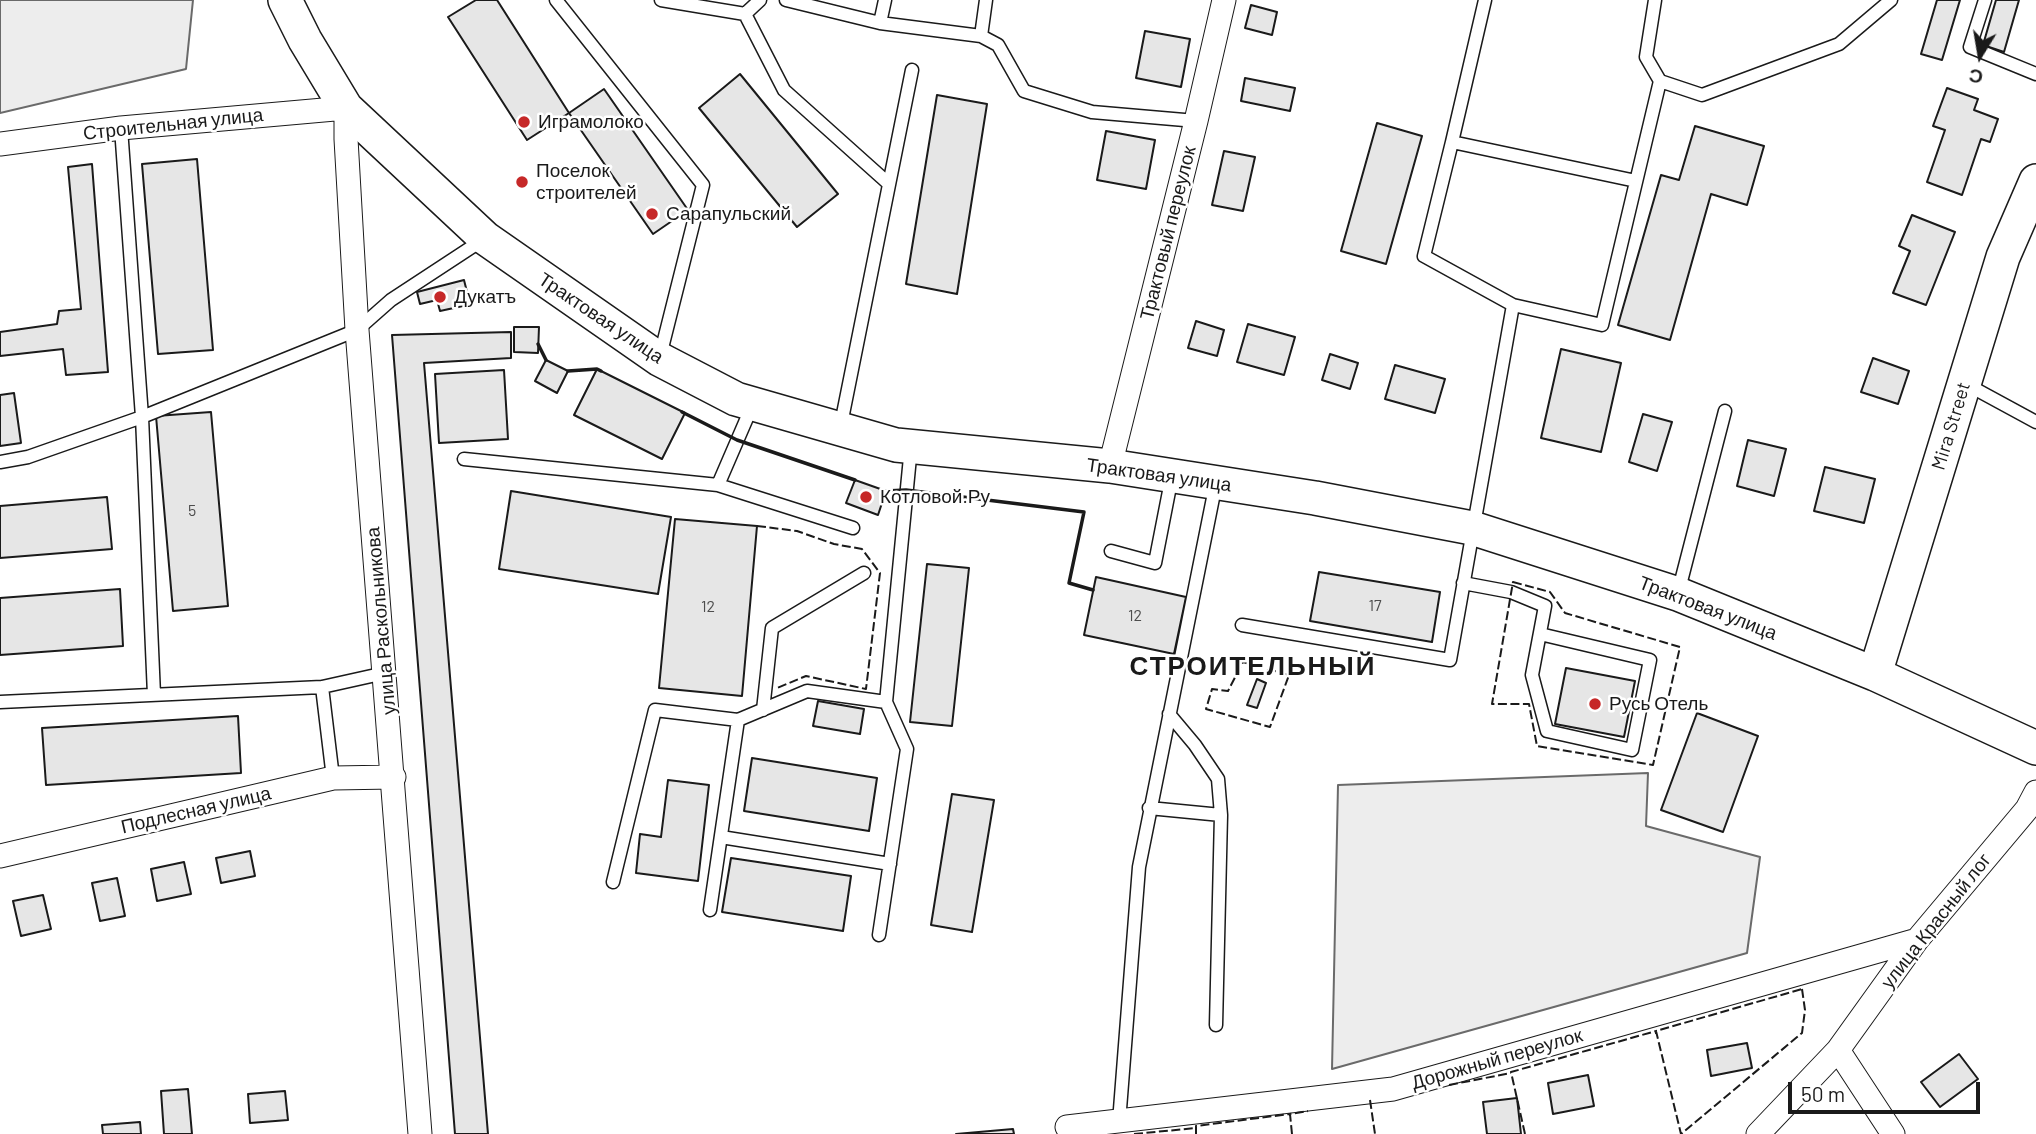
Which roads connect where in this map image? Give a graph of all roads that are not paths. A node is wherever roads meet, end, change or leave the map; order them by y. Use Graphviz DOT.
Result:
graph roads {
  1 [pos="285,0"];
  2 [pos="556,0"];
  3 [pos="661,0"];
  4 [pos="760,0"];
  5 [pos="786,0"];
  6 [pos="885,0"];
  7 [pos="986,0"];
  8 [pos="1224,0"];
  9 [pos="1485,0"];
  10 [pos="1655,0"];
  11 [pos="1891,0"];
  12 [pos="1985,0"];
  13 [pos="745,14"];
  14 [pos="880,23"];
  15 [pos="981,36"];
  16 [pos="912,70"];
  17 [pos="2036,75"];
  18 [pos="1660,81"];
  19 [pos="346,108"];
  20 [pos="1196,121"];
  21 [pos="121,128"];
  22 [pos="1452,142"];
  23 [pos="0,144"];
  24 [pos="1636,181"];
  25 [pos="2036,181"];
  26 [pos="889,184"];
  27 [pos="478,232"];
  28 [pos="1513,305"];
  29 [pos="357,330"];
  30 [pos="659,359"];
  31 [pos="1964,383"];
  32 [pos="753,404"];
  33 [pos="1725,411"];
  34 [pos="142,417"];
  35 [pos="2036,422"];
  36 [pos="840,429"];
  37 [pos="911,447"];
  38 [pos="464,459"];
  39 [pos="0,462"];
  40 [pos="1110,466"];
  41 [pos="1172,476"];
  42 [pos="1216,483"];
  43 [pos="718,485"];
  44 [pos="853,528"];
  45 [pos="1472,528"];
  46 [pos="1111,551"];
  47 [pos="864,573"];
  48 [pos="1463,583"];
  49 [pos="1678,594"];
  50 [pos="1242,625"];
  51 [pos="1540,634"];
  52 [pos="385,673"];
  53 [pos="1875,674"];
  54 [pos="321,687"];
  55 [pos="154,695"];
  56 [pos="0,702"];
  57 [pos="886,702"];
  58 [pos="763,709"];
  59 [pos="1169,714"];
  60 [pos="738,720"];
  61 [pos="2036,748"];
  62 [pos="394,777"];
  63 [pos="332,778"];
  64 [pos="2036,792"];
  65 [pos="1149,808"];
  66 [pos="1222,815"];
  67 [pos="721,837"];
  68 [pos="0,856"];
  69 [pos="890,864"];
  70 [pos="613,882"];
  71 [pos="710,910"];
  72 [pos="879,935"];
  73 [pos="1917,940"];
  74 [pos="1216,1025"];
  75 [pos="1838,1050"];
  76 [pos="1119,1122"];
  77 [pos="1068,1127"];
  78 [pos="419,1134"];
  79 [pos="1758,1134"];
  80 [pos="1893,1134"];
  1 -- 19 [label="main road"];
  2 -- 30 [label="lane"];
  3 -- 13 [label="lane"];
  4 -- 13 [label="lane"];
  5 -- 14 [label="lane"];
  6 -- 14 [label="lane"];
  7 -- 15 [label="lane"];
  8 -- 20 [label="street, Трактовый переулок"];
  9 -- 22 [label="lane"];
  10 -- 18 [label="lane"];
  11 -- 18 [label="lane"];
  12 -- 17 [label="lane"];
  13 -- 26 [label="lane"];
  14 -- 15 [label="lane"];
  15 -- 20 [label="lane"];
  16 -- 26 [label="lane"];
  18 -- 24 [label="lane"];
  19 -- 21 [label="street, Строительная улица"];
  19 -- 27 [label="main road"];
  19 -- 29 [label="street, улица Раскольникова"];
  20 -- 40 [label="street, Трактовый переулок"];
  21 -- 23 [label="street, Строительная улица"];
  21 -- 34 [label="lane"];
  22 -- 24 [label="lane"];
  22 -- 28 [label="lane"];
  24 -- 28 [label="lane"];
  25 -- 31 [label="main road, Mira Street"];
  26 -- 36 [label="lane"];
  27 -- 29 [label="lane"];
  27 -- 30 [label="main road, Трактовая улица"];
  28 -- 45 [label="lane"];
  29 -- 34 [label="lane"];
  29 -- 52 [label="street, улица Раскольникова"];
  30 -- 32 [label="main road, Трактовая улица"];
  31 -- 35 [label="lane"];
  31 -- 53 [label="main road, Mira Street"];
  32 -- 36 [label="main road, Трактовая улица"];
  32 -- 43 [label="lane"];
  33 -- 49 [label="lane"];
  34 -- 39 [label="lane"];
  34 -- 55 [label="lane"];
  36 -- 37 [label="main road, Трактовая улица"];
  37 -- 40 [label="main road, Трактовая улица"];
  37 -- 57 [label="lane"];
  38 -- 43 [label="lane"];
  40 -- 41 [label="main road, Трактовая улица"];
  41 -- 42 [label="main road, Трактовая улица"];
  41 -- 46 [label="lane"];
  42 -- 45 [label="main road, Трактовая улица"];
  42 -- 59 [label="lane"];
  43 -- 44 [label="lane"];
  45 -- 48 [label="lane"];
  45 -- 49 [label="main road, Трактовая улица"];
  47 -- 58 [label="lane"];
  48 -- 50 [label="lane"];
  48 -- 51 [label="lane"];
  49 -- 53 [label="main road, Трактовая улица"];
  51 -- 51 [label="lane"];
  52 -- 54 [label="lane"];
  52 -- 62 [label="street, улица Раскольникова"];
  53 -- 61 [label="main road, Трактовая улица"];
  54 -- 55 [label="lane"];
  54 -- 63 [label="lane"];
  55 -- 56 [label="lane"];
  57 -- 58 [label="lane"];
  57 -- 69 [label="lane"];
  58 -- 60 [label="lane"];
  59 -- 65 [label="lane"];
  59 -- 66 [label="lane"];
  60 -- 67 [label="lane"];
  60 -- 70 [label="lane"];
  62 -- 63 [label="street, Подлесная улица"];
  62 -- 78 [label="street, улица Раскольникова"];
  63 -- 68 [label="street, Подлесная улица"];
  64 -- 73 [label="street, улица Красный лог"];
  65 -- 66 [label="lane"];
  65 -- 76 [label="lane"];
  66 -- 74 [label="lane"];
  67 -- 69 [label="lane"];
  67 -- 71 [label="lane"];
  69 -- 72 [label="lane"];
  73 -- 75 [label="street, улица Красный лог"];
  73 -- 76 [label="street, Дорожный переулок"];
  75 -- 79 [label="street, улица Красный лог"];
  75 -- 80 [label="street"];
  76 -- 77 [label="street, Дорожный переулок"];
}
